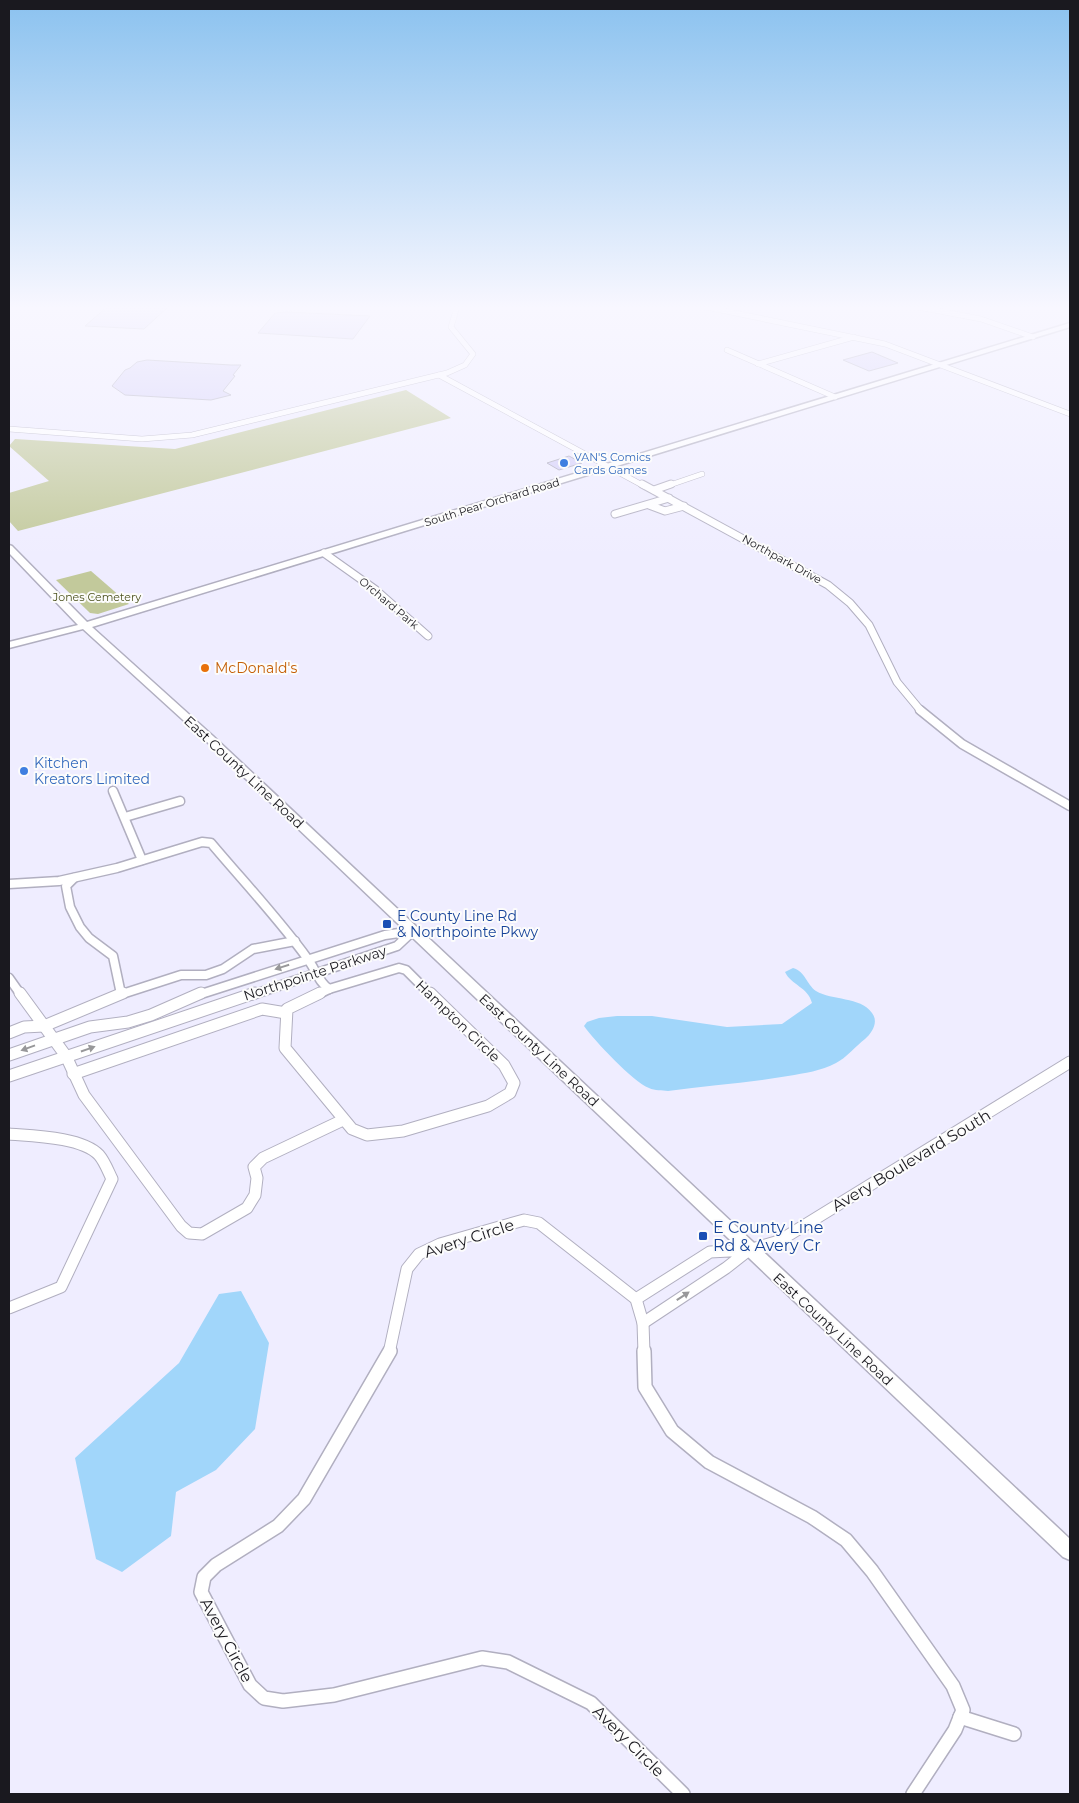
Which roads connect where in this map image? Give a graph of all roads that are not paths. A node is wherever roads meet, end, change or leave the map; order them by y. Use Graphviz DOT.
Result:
graph roads {
  1 [pos="374,391"];
  2 [pos="469,391"];
  3 [pos="822,391"];
  4 [pos="855,391"];
  5 [pos="1011,391"];
  6 [pos="836,397"];
  7 [pos="1070,410"];
  8 [pos="1062,411"];
  9 [pos="1070,414"];
  10 [pos="9,429"];
  11 [pos="610,466"];
  12 [pos="702,474"];
  13 [pos="654,490"];
  14 [pos="669,498"];
  15 [pos="649,505"];
  16 [pos="684,506"];
  17 [pos="615,514"];
  18 [pos="9,548"];
  19 [pos="324,554"];
  20 [pos="85,626"];
  21 [pos="428,636"];
  22 [pos="9,645"];
  23 [pos="113,791"];
  24 [pos="180,801"];
  25 [pos="1070,806"];
  26 [pos="125,817"];
  27 [pos="142,860"];
  28 [pos="75,878"];
  29 [pos="9,884"];
  30 [pos="413,931"];
  31 [pos="295,941"];
  32 [pos="307,960"];
  33 [pos="317,972"];
  34 [pos="9,978"];
  35 [pos="329,989"];
  36 [pos="122,994"];
  37 [pos="286,1013"];
  38 [pos="44,1026"];
  39 [pos="9,1033"];
  40 [pos="54,1039"];
  41 [pos="9,1056"];
  42 [pos="66,1056"];
  43 [pos="1070,1062"];
  44 [pos="73,1074"];
  45 [pos="9,1076"];
  46 [pos="343,1120"];
  47 [pos="9,1134"];
  48 [pos="749,1250"];
  49 [pos="636,1299"];
  50 [pos="9,1308"];
  51 [pos="643,1323"];
  52 [pos="1070,1551"];
  53 [pos="960,1717"];
  54 [pos="1014,1734"];
  55 [pos="683,1794"];
  56 [pos="913,1794"];
  1 -- 10 [label="street"];
  2 -- 11 [label="street, Northpark Drive"];
  3 -- 6 [label="street"];
  4 -- 6 [label="street, South Pear Orchard Road"];
  5 -- 8 [label="street"];
  6 -- 11 [label="street, South Pear Orchard Road"];
  7 -- 8 [label="street"];
  8 -- 9 [label="street"];
  11 -- 13 [label="street, Northpark Drive"];
  11 -- 19 [label="street, South Pear Orchard Road"];
  12 -- 13 [label="street"];
  13 -- 14 [label="street, Northpark Drive"];
  14 -- 15 [label="street"];
  14 -- 16 [label="street, Northpark Drive"];
  15 -- 16 [label="street"];
  15 -- 17 [label="street"];
  16 -- 25 [label="street, Northpark Drive"];
  18 -- 20 [label="street, East County Line Road"];
  19 -- 20 [label="street, South Pear Orchard Road"];
  19 -- 21 [label="street, Orchard Park"];
  20 -- 22 [label="street, South Pear Orchard Road"];
  20 -- 30 [label="street, East County Line Road"];
  23 -- 26 [label="street"];
  24 -- 26 [label="street"];
  26 -- 27 [label="street"];
  27 -- 28 [label="street"];
  27 -- 31 [label="street"];
  28 -- 29 [label="street"];
  28 -- 36 [label="street"];
  30 -- 32 [label="street, Northpointe Parkway"];
  30 -- 33 [label="street, Northpointe Parkway"];
  30 -- 48 [label="street, East County Line Road"];
  31 -- 32 [label="street"];
  31 -- 36 [label="street"];
  32 -- 33 [label="street"];
  32 -- 40 [label="street, Northpointe Parkway, one-way"];
  33 -- 35 [label="street"];
  42 -- 33 [label="street, Northpointe Parkway, one-way"];
  34 -- 38 [label="street"];
  35 -- 37 [label="street, Hampton Circle"];
  35 -- 46 [label="street, Hampton Circle"];
  36 -- 38 [label="street"];
  37 -- 44 [label="street"];
  37 -- 46 [label="street, Hampton Circle"];
  38 -- 39 [label="street"];
  38 -- 40 [label="street"];
  40 -- 41 [label="street, Northpointe Parkway, one-way"];
  40 -- 42 [label="street"];
  42 -- 44 [label="street"];
  42 -- 45 [label="street, Northpointe Parkway"];
  43 -- 48 [label="street, Avery Boulevard South"];
  44 -- 46 [label="street"];
  47 -- 50 [label="street"];
  48 -- 49 [label="street"];
  51 -- 48 [label="street, one-way"];
  48 -- 52 [label="street, East County Line Road"];
  49 -- 51 [label="street"];
  49 -- 55 [label="street, Avery Circle"];
  51 -- 53 [label="street"];
  53 -- 54 [label="street"];
  53 -- 56 [label="street"];
}
